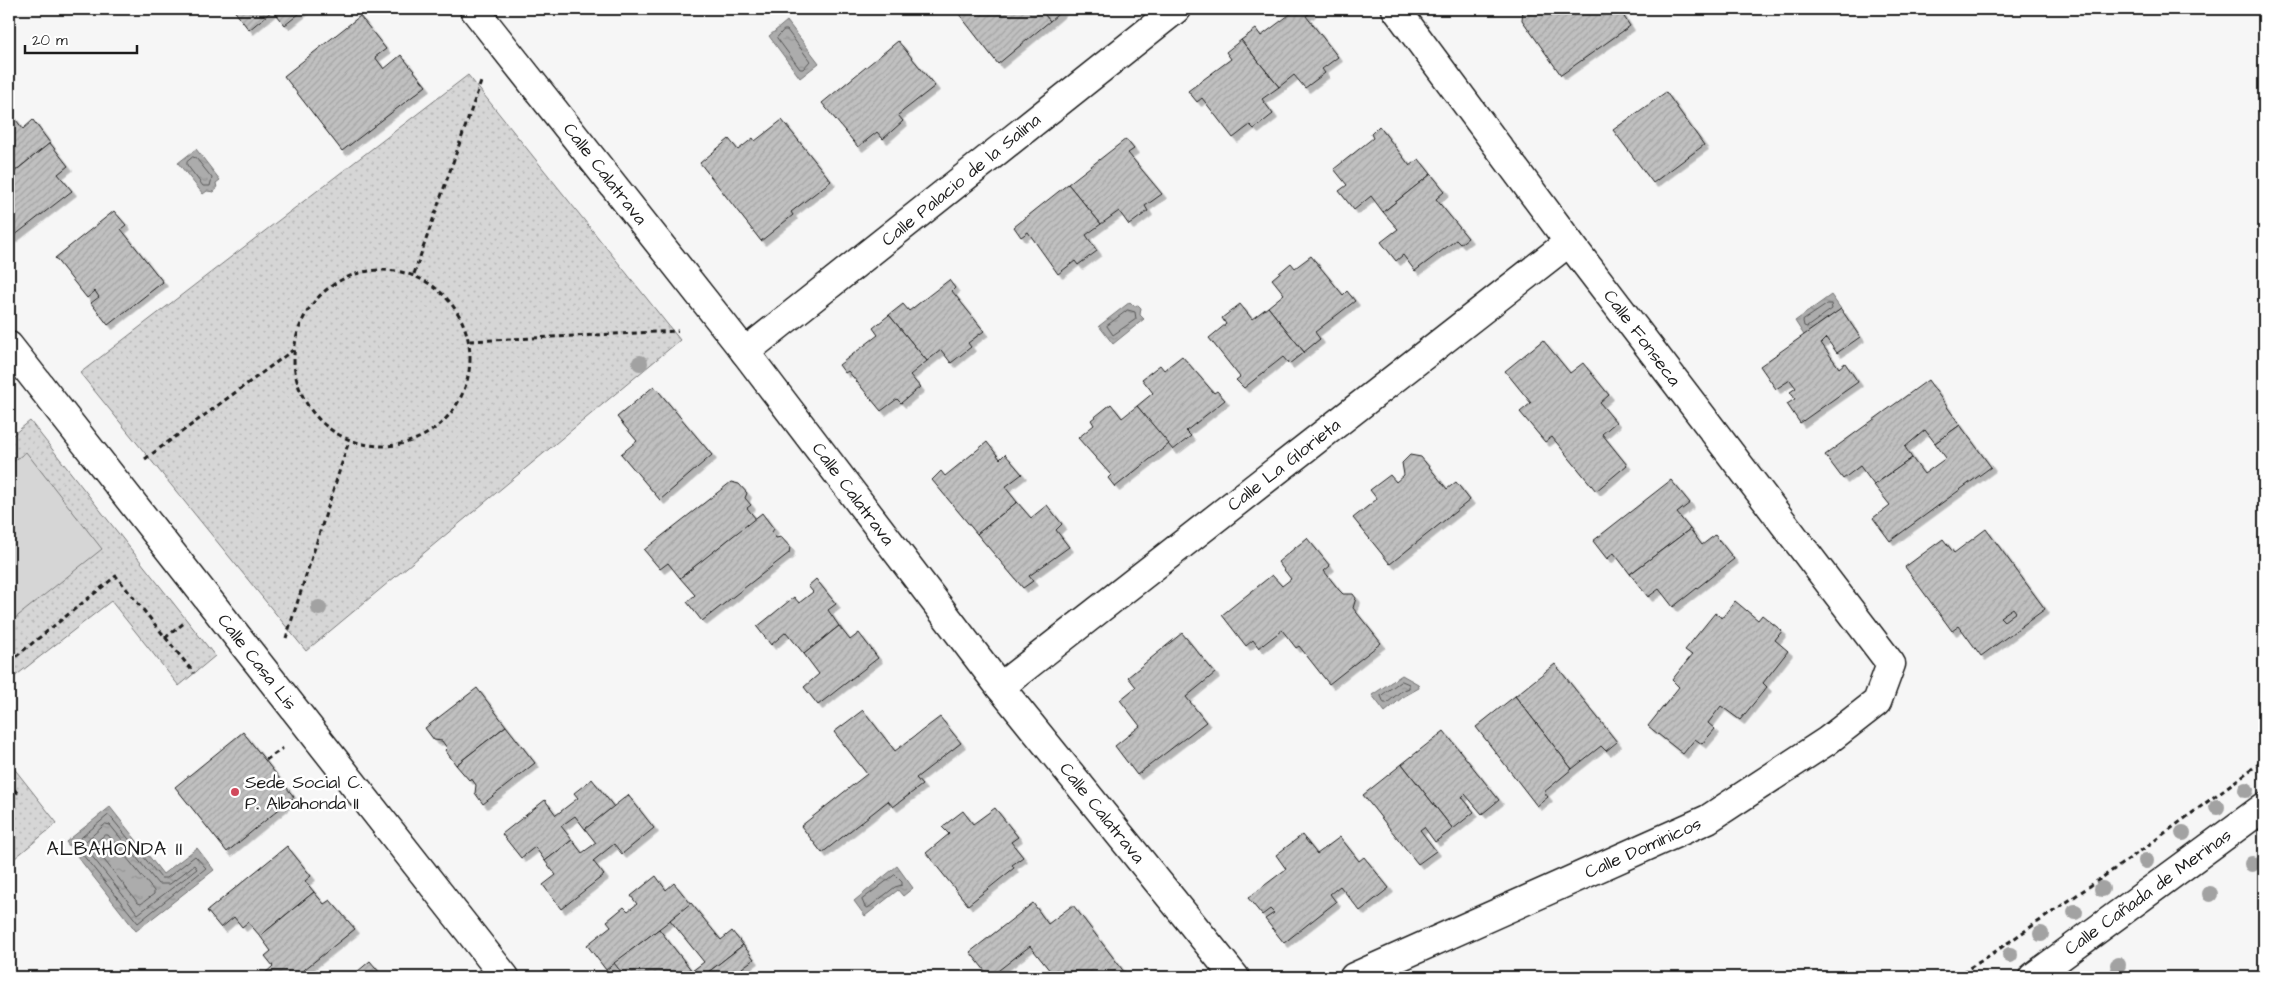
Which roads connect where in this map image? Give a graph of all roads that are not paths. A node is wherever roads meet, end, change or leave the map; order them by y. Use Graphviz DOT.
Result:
graph roads {
  1 [pos="474,9"];
  2 [pos="1176,9"];
  3 [pos="1396,9"];
  4 [pos="1569,242"];
  5 [pos="9,346"];
  6 [pos="745,352"];
  7 [pos="1891,664"];
  8 [pos="1000,688"];
  9 [pos="2264,807"];
  10 [pos="505,977"];
  11 [pos="1235,977"];
  12 [pos="1354,977"];
  13 [pos="2032,977"];
  1 -- 6 [label="street, Calle Calatrava"];
  2 -- 6 [label="street, Calle Palacio de la Salina"];
  3 -- 4 [label="street, Calle Fonseca"];
  4 -- 7 [label="street, Calle Fonseca"];
  4 -- 8 [label="street, Calle La Glorieta"];
  5 -- 10 [label="street, Calle Casa Lis"];
  6 -- 8 [label="street, Calle Calatrava"];
  7 -- 12 [label="street, Calle Dominicos"];
  8 -- 11 [label="street, Calle Calatrava"];
  9 -- 13 [label="street, Calle Cañada de Merinas"];
}
